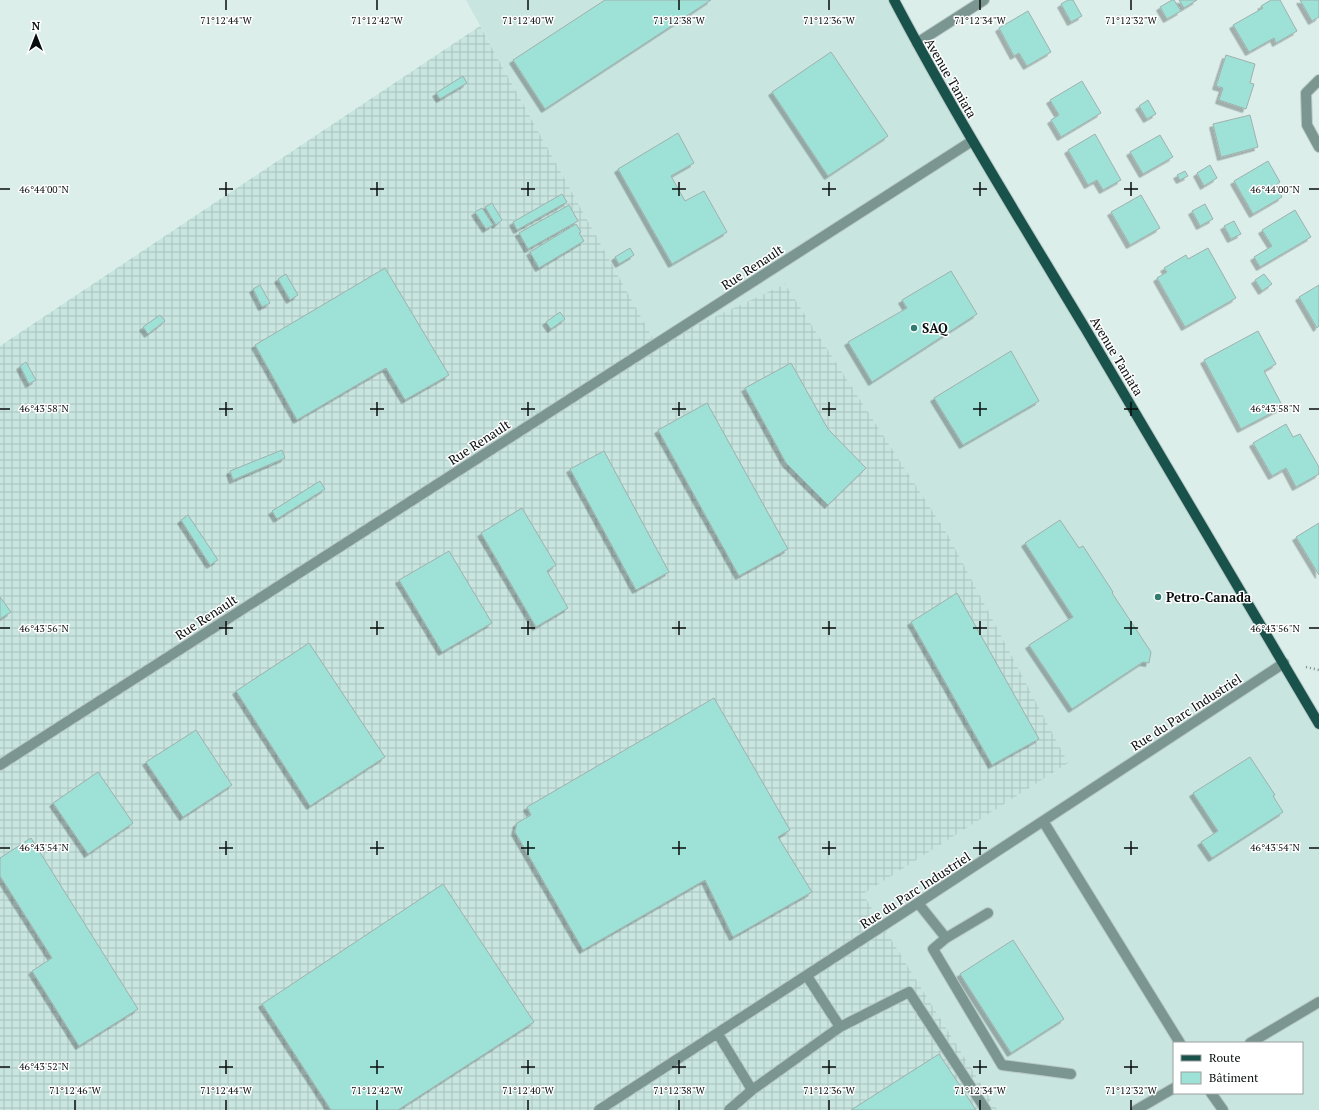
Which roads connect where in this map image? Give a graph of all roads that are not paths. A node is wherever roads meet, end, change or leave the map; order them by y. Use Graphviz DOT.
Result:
graph roads {
  1 [pos="894,0"];
  2 [pos="984,0"];
  3 [pos="917,43"];
  4 [pos="1319,80"];
  5 [pos="972,140"];
  6 [pos="1319,146"];
  7 [pos="1284,663"];
  8 [pos="1319,724"];
  9 [pos="0,765"];
  10 [pos="1043,821"];
  11 [pos="918,903"];
  12 [pos="988,913"];
  13 [pos="946,938"];
  14 [pos="807,976"];
  15 [pos="1319,1002"];
  16 [pos="840,1027"];
  17 [pos="718,1034"];
  18 [pos="1179,1042"];
  19 [pos="1252,1042"];
  20 [pos="1071,1074"];
  21 [pos="1173,1089"];
  22 [pos="752,1090"];
  23 [pos="1213,1094"];
  24 [pos="599,1110"];
  25 [pos="729,1110"];
  26 [pos="986,1110"];
  27 [pos="1136,1110"];
  28 [pos="1223,1110"];
  1 -- 3 [label="main road, Avenue Taniata"];
  2 -- 3 [label="street"];
  3 -- 5 [label="main road, Avenue Taniata"];
  4 -- 6 [label="street"];
  5 -- 7 [label="main road, Avenue Taniata"];
  5 -- 9 [label="street, Rue Renault"];
  7 -- 8 [label="main road, Avenue Taniata"];
  7 -- 10 [label="street, Rue du Parc Industriel"];
  10 -- 11 [label="street, Rue du Parc Industriel"];
  10 -- 18 [label="street"];
  11 -- 13 [label="street"];
  11 -- 14 [label="street, Rue du Parc Industriel"];
  12 -- 13 [label="street"];
  13 -- 20 [label="street"];
  14 -- 16 [label="street"];
  14 -- 17 [label="street, Rue du Parc Industriel"];
  15 -- 19 [label="street"];
  16 -- 22 [label="street"];
  16 -- 26 [label="street"];
  17 -- 22 [label="street"];
  17 -- 24 [label="street, Rue du Parc Industriel"];
  21 -- 27 [label="street"];
  22 -- 25 [label="street"];
  23 -- 28 [label="street"];
}
